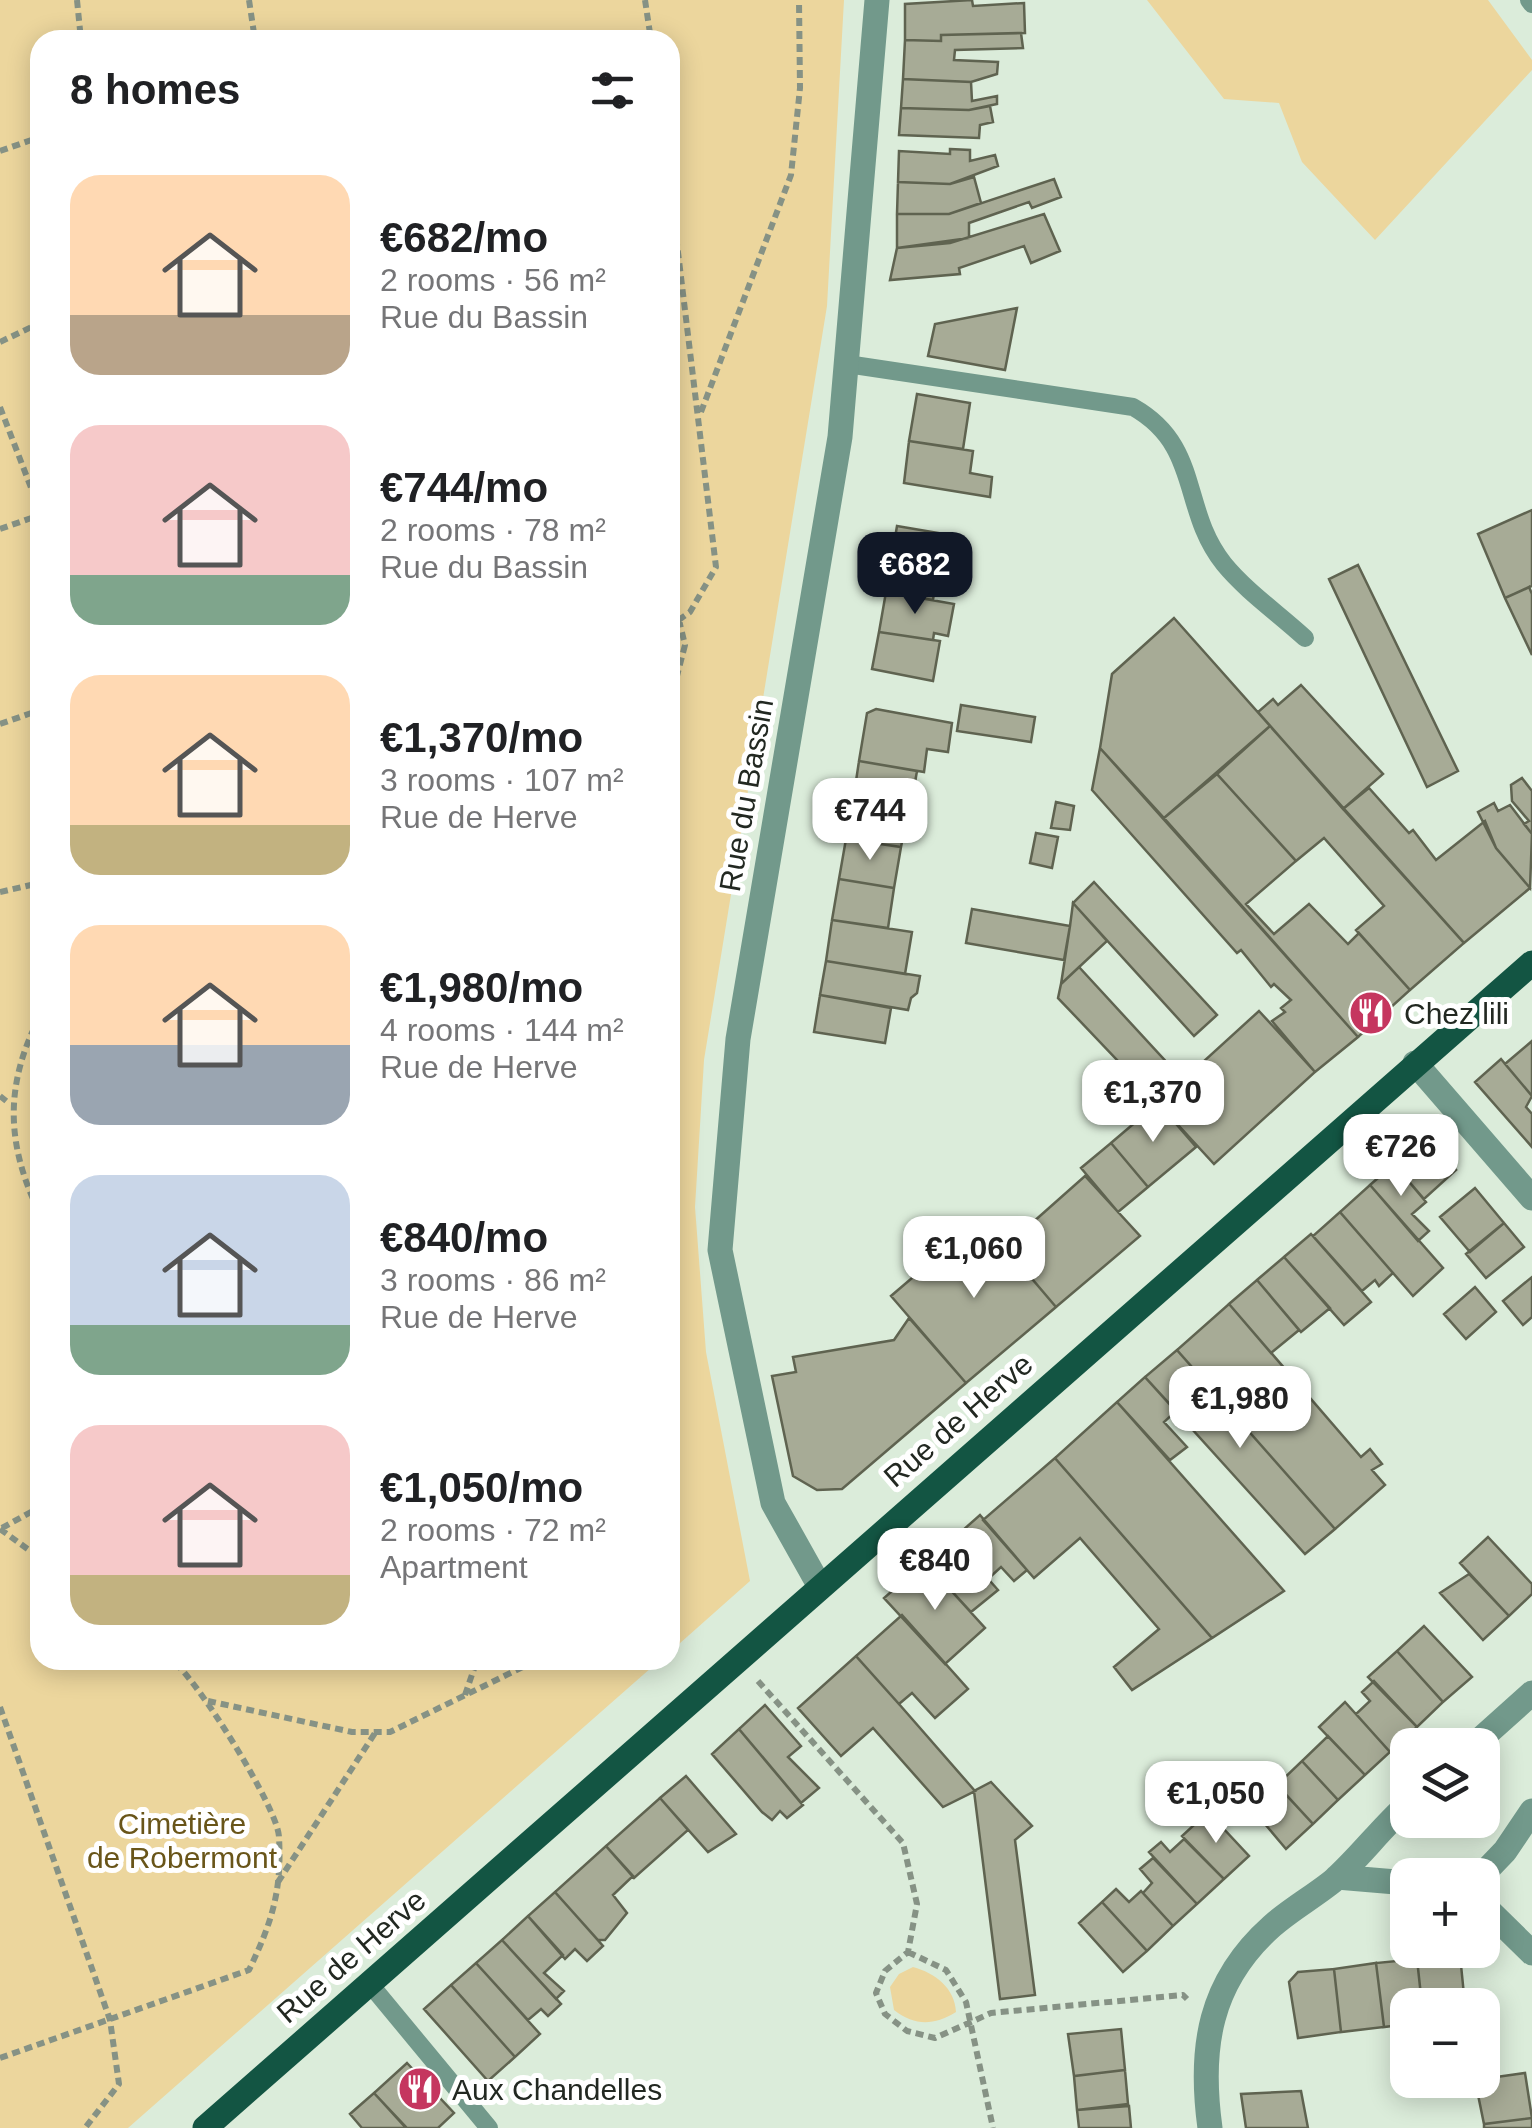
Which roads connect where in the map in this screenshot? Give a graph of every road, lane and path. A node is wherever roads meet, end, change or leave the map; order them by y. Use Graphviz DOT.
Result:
graph roads {
  1 [pos="77,0"];
  2 [pos="249,0"];
  3 [pos="645,0"];
  4 [pos="799,0"];
  5 [pos="877,0"];
  6 [pos="81,30"];
  7 [pos="254,30"];
  8 [pos="649,30"];
  9 [pos="30,140"];
  10 [pos="0,151"];
  11 [pos="680,262"];
  12 [pos="30,328"];
  13 [pos="0,342"];
  14 [pos="847,364"];
  15 [pos="0,407"];
  16 [pos="700,414"];
  17 [pos="30,486"];
  18 [pos="30,517"];
  19 [pos="0,529"];
  20 [pos="680,620"];
  21 [pos="1305,638"];
  22 [pos="680,664"];
  23 [pos="30,714"];
  24 [pos="0,724"];
  25 [pos="30,885"];
  26 [pos="0,892"];
  27 [pos="1532,963"];
  28 [pos="30,1045"];
  29 [pos="1415,1062"];
  30 [pos="0,1096"];
  31 [pos="10,1104"];
  32 [pos="30,1194"];
  33 [pos="1532,1198"];
  34 [pos="30,1512"];
  35 [pos="1,1528"];
  36 [pos="30,1550"];
  37 [pos="820,1585"];
  38 [pos="737,1660"];
  39 [pos="180,1670"];
  40 [pos="474,1670"];
  41 [pos="516,1670"];
  42 [pos="1532,1693"];
  43 [pos="465,1696"];
  44 [pos="206,1700"];
  45 [pos="0,1707"];
  46 [pos="1493,1728"];
  47 [pos="376,1732"];
  48 [pos="1532,1811"];
  49 [pos="1390,1823"];
  50 [pos="1499,1858"];
  51 [pos="1337,1877"];
  52 [pos="1390,1881"];
  53 [pos="277,1884"];
  54 [pos="1500,1922"];
  55 [pos="908,1952"];
  56 [pos="1532,1953"];
  57 [pos="369,1983"];
  58 [pos="110,2020"];
  59 [pos="1210,2021"];
  60 [pos="970,2023"];
  61 [pos="0,2058"];
  62 [pos="85,2128"];
  63 [pos="205,2128"];
  64 [pos="490,2128"];
  65 [pos="993,2128"];
  66 [pos="1210,2128"];
  1 -- 6 [label="path"];
  2 -- 7 [label="path"];
  3 -- 8 [label="path"];
  4 -- 16 [label="path"];
  5 -- 14 [label="street, Rue du Bassin"];
  9 -- 10 [label="path"];
  11 -- 16 [label="path"];
  12 -- 13 [label="path"];
  14 -- 21 [label="lane"];
  14 -- 37 [label="street, Rue du Bassin"];
  15 -- 17 [label="path"];
  16 -- 20 [label="path"];
  18 -- 19 [label="path"];
  20 -- 22 [label="path"];
  23 -- 24 [label="path"];
  25 -- 26 [label="path"];
  27 -- 29 [label="main road, Rue de Herve"];
  28 -- 31 [label="path"];
  29 -- 33 [label="street"];
  29 -- 37 [label="main road, Rue de Herve"];
  30 -- 31 [label="path"];
  31 -- 32 [label="path"];
  34 -- 35 [label="path"];
  35 -- 36 [label="path"];
  37 -- 38 [label="main road, Rue de Herve"];
  38 -- 55 [label="path"];
  38 -- 57 [label="main road, Rue de Herve"];
  39 -- 44 [label="path"];
  40 -- 43 [label="path"];
  41 -- 43 [label="path"];
  42 -- 46 [label="street"];
  43 -- 47 [label="path"];
  44 -- 47 [label="path"];
  44 -- 53 [label="path"];
  45 -- 58 [label="path"];
  47 -- 53 [label="path"];
  48 -- 50 [label="street"];
  49 -- 51 [label="street"];
  51 -- 52 [label="street"];
  51 -- 59 [label="street"];
  53 -- 58 [label="path"];
  54 -- 56 [label="street"];
  55 -- 60 [label="path"];
  55 -- 60 [label="path"];
  57 -- 63 [label="main road, Rue de Herve"];
  57 -- 64 [label="lane"];
  58 -- 61 [label="path"];
  58 -- 62 [label="path"];
  59 -- 60 [label="path"];
  59 -- 66 [label="street"];
  60 -- 65 [label="path"];
}
